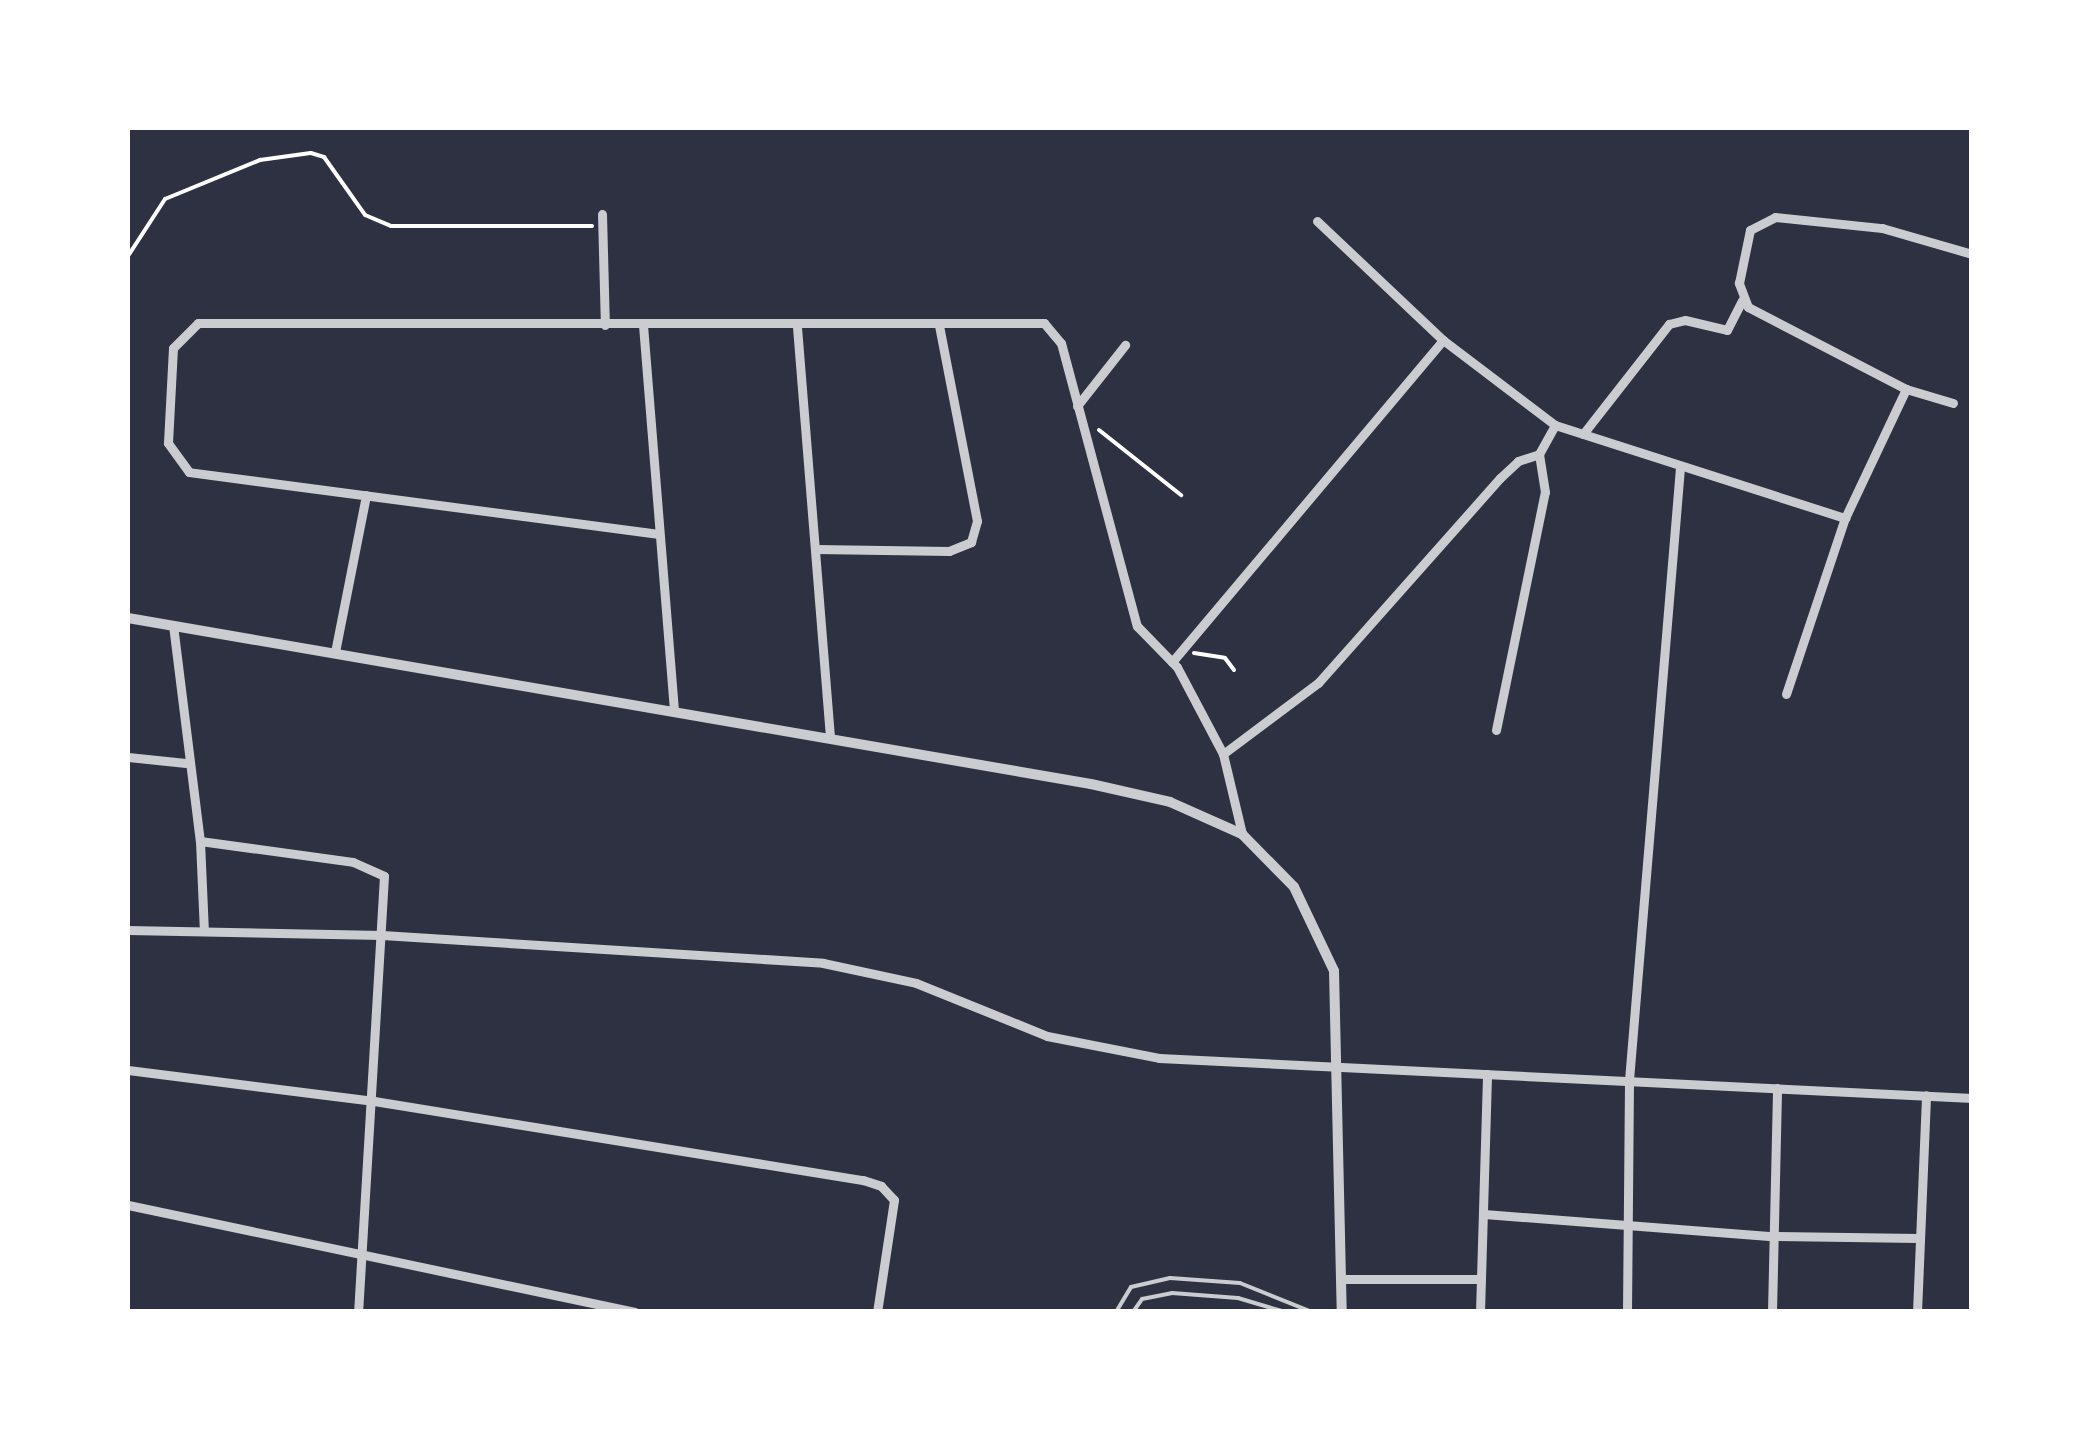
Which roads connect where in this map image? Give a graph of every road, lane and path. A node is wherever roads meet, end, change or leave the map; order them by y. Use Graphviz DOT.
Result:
graph roads {
  1 [pos="602,214"];
  2 [pos="1317,221"];
  3 [pos="602,226"];
  4 [pos="1972,254"];
  5 [pos="128,256"];
  6 [pos="1742,301"];
  7 [pos="939,324"];
  8 [pos="605,325"];
  9 [pos="643,325"];
  10 [pos="797,326"];
  11 [pos="1443,340"];
  12 [pos="1125,345"];
  13 [pos="1906,389"];
  14 [pos="1953,403"];
  15 [pos="1079,410"];
  16 [pos="1555,425"];
  17 [pos="1582,434"];
  18 [pos="1539,454"];
  19 [pos="1680,468"];
  20 [pos="366,495"];
  21 [pos="1181,495"];
  22 [pos="1845,518"];
  23 [pos="658,534"];
  24 [pos="816,548"];
  25 [pos="128,618"];
  26 [pos="173,625"];
  27 [pos="335,652"];
  28 [pos="1176,658"];
  29 [pos="1234,670"];
  30 [pos="1786,694"];
  31 [pos="674,710"];
  32 [pos="1496,730"];
  33 [pos="830,738"];
  34 [pos="1223,754"];
  35 [pos="128,757"];
  36 [pos="186,762"];
  37 [pos="1242,834"];
  38 [pos="200,841"];
  39 [pos="128,930"];
  40 [pos="204,932"];
  41 [pos="382,936"];
  42 [pos="1340,1063"];
  43 [pos="128,1070"];
  44 [pos="1487,1074"];
  45 [pos="1629,1080"];
  46 [pos="1777,1088"];
  47 [pos="1926,1095"];
  48 [pos="1972,1098"];
  49 [pos="374,1102"];
  50 [pos="128,1205"];
  51 [pos="1484,1214"];
  52 [pos="1626,1224"];
  53 [pos="1772,1236"];
  54 [pos="1918,1238"];
  55 [pos="360,1255"];
  56 [pos="1340,1279"];
  57 [pos="1481,1279"];
  58 [pos="358,1312"];
  59 [pos="634,1312"];
  60 [pos="877,1312"];
  61 [pos="1116,1312"];
  62 [pos="1133,1312"];
  63 [pos="1285,1312"];
  64 [pos="1312,1312"];
  65 [pos="1342,1312"];
  66 [pos="1480,1312"];
  67 [pos="1627,1312"];
  68 [pos="1772,1312"];
  69 [pos="1917,1312"];
  1 -- 3 [label="street"];
  2 -- 11 [label="street"];
  3 -- 5 [label="path"];
  3 -- 8 [label="street"];
  4 -- 6 [label="street"];
  6 -- 13 [label="street"];
  6 -- 17 [label="street"];
  7 -- 10 [label="street"];
  7 -- 15 [label="street"];
  7 -- 24 [label="street"];
  8 -- 9 [label="street"];
  8 -- 20 [label="street"];
  9 -- 10 [label="street"];
  9 -- 23 [label="street"];
  10 -- 24 [label="street"];
  11 -- 16 [label="street"];
  11 -- 28 [label="street"];
  12 -- 15 [label="street"];
  13 -- 14 [label="street"];
  13 -- 22 [label="street"];
  15 -- 21 [label="path"];
  15 -- 28 [label="street"];
  16 -- 17 [label="street"];
  16 -- 18 [label="street"];
  17 -- 19 [label="street"];
  18 -- 32 [label="street"];
  18 -- 34 [label="street"];
  19 -- 22 [label="street"];
  19 -- 45 [label="street"];
  20 -- 23 [label="street"];
  20 -- 27 [label="street"];
  22 -- 30 [label="street"];
  23 -- 31 [label="street"];
  24 -- 33 [label="street"];
  25 -- 26 [label="street"];
  26 -- 27 [label="street"];
  26 -- 36 [label="street"];
  27 -- 31 [label="street"];
  28 -- 29 [label="path"];
  28 -- 34 [label="street"];
  31 -- 33 [label="street"];
  33 -- 37 [label="street"];
  34 -- 37 [label="street"];
  35 -- 36 [label="street"];
  36 -- 38 [label="street"];
  37 -- 42 [label="street"];
  38 -- 40 [label="street"];
  38 -- 41 [label="street"];
  39 -- 40 [label="street"];
  40 -- 41 [label="street"];
  41 -- 42 [label="street"];
  41 -- 49 [label="street"];
  42 -- 44 [label="street"];
  42 -- 56 [label="street"];
  43 -- 49 [label="street"];
  44 -- 45 [label="street"];
  44 -- 51 [label="street"];
  45 -- 46 [label="street"];
  45 -- 52 [label="street"];
  46 -- 47 [label="street"];
  46 -- 53 [label="street"];
  47 -- 48 [label="street"];
  47 -- 54 [label="street"];
  49 -- 55 [label="street"];
  49 -- 60 [label="street"];
  50 -- 55 [label="street"];
  51 -- 52 [label="street"];
  51 -- 57 [label="street"];
  52 -- 53 [label="street"];
  52 -- 67 [label="street"];
  53 -- 54 [label="street"];
  53 -- 68 [label="street"];
  54 -- 69 [label="street"];
  55 -- 58 [label="street"];
  55 -- 59 [label="street"];
  56 -- 57 [label="street"];
  56 -- 65 [label="street"];
  57 -- 66 [label="street"];
  61 -- 64 [label="lane"];
  62 -- 63 [label="lane"];
}
